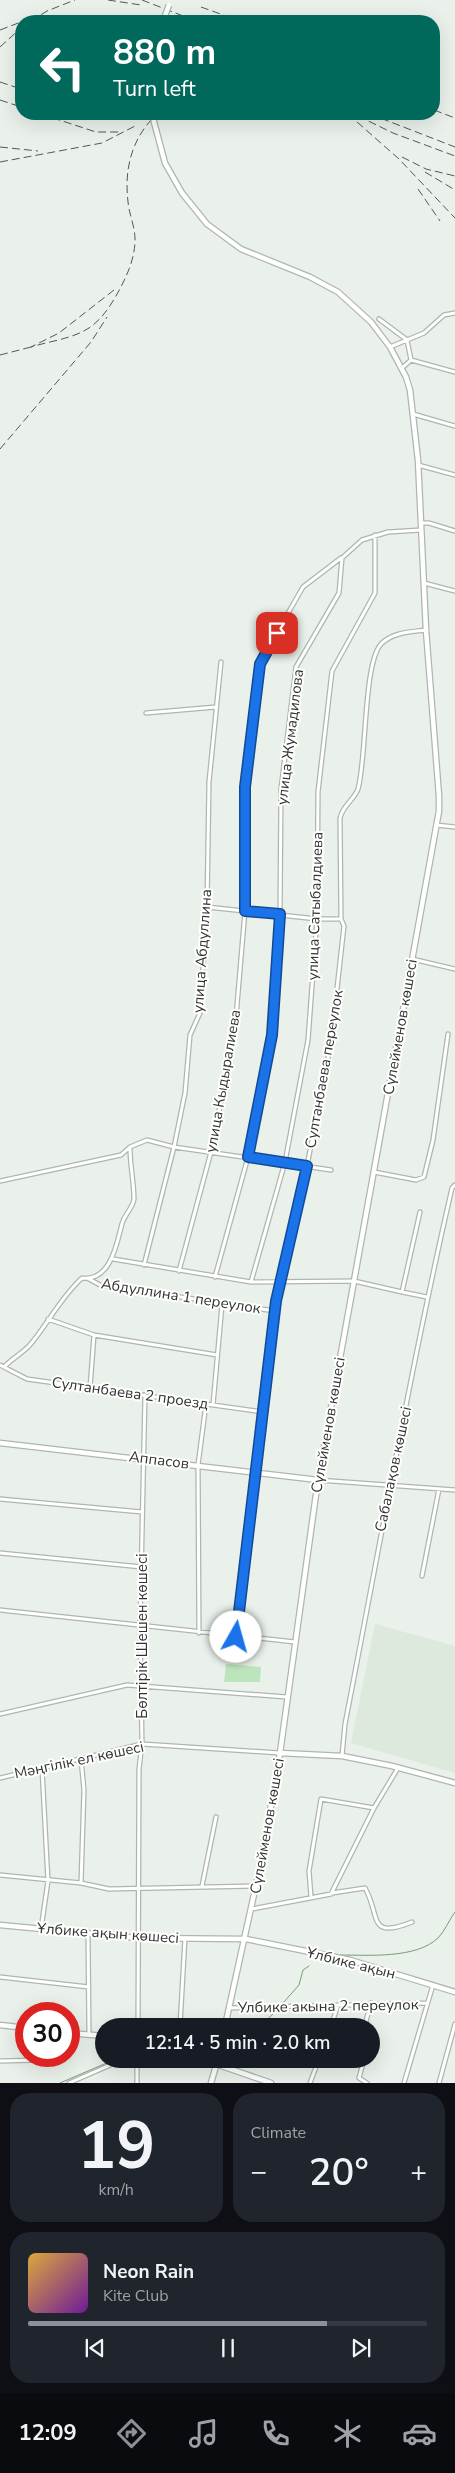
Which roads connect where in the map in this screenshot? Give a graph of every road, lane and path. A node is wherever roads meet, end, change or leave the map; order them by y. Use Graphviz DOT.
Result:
graph roads {
  1 [pos="170,2"];
  2 [pos="165,15"];
  3 [pos="154,120"];
  4 [pos="455,313"];
  5 [pos="379,319"];
  6 [pos="407,340"];
  7 [pos="390,347"];
  8 [pos="411,360"];
  9 [pos="402,368"];
  10 [pos="455,372"];
  11 [pos="413,414"];
  12 [pos="455,426"];
  13 [pos="418,465"];
  14 [pos="455,475"];
  15 [pos="420,524"];
  16 [pos="421,530"];
  17 [pos="455,531"];
  18 [pos="374,535"];
  19 [pos="342,558"];
  20 [pos="424,583"];
  21 [pos="455,591"];
  22 [pos="426,630"];
  23 [pos="221,662"];
  24 [pos="216,707"];
  25 [pos="146,713"];
  26 [pos="436,825"];
  27 [pos="455,828"];
  28 [pos="206,907"];
  29 [pos="245,911"];
  30 [pos="280,914"];
  31 [pos="317,919"];
  32 [pos="341,919"];
  33 [pos="412,959"];
  34 [pos="455,969"];
  35 [pos="448,1034"];
  36 [pos="130,1147"];
  37 [pos="174,1147"];
  38 [pos="211,1152"];
  39 [pos="248,1157"];
  40 [pos="284,1162"];
  41 [pos="307,1166"];
  42 [pos="331,1170"];
  43 [pos="374,1172"];
  44 [pos="0,1181"];
  45 [pos="454,1187"];
  46 [pos="420,1212"];
  47 [pos="113,1259"];
  48 [pos="144,1265"];
  49 [pos="179,1271"];
  50 [pos="215,1277"];
  51 [pos="89,1279"];
  52 [pos="354,1281"];
  53 [pos="251,1282"];
  54 [pos="280,1282"];
  55 [pos="402,1292"];
  56 [pos="427,1297"];
  57 [pos="222,1305"];
  58 [pos="275,1312"];
  59 [pos="48,1319"];
  60 [pos="94,1335"];
  61 [pos="216,1355"];
  62 [pos="2,1366"];
  63 [pos="90,1388"];
  64 [pos="145,1396"];
  65 [pos="206,1404"];
  66 [pos="213,1405"];
  67 [pos="263,1412"];
  68 [pos="0,1442"];
  69 [pos="143,1458"];
  70 [pos="198,1464"];
  71 [pos="256,1473"];
  72 [pos="318,1480"];
  73 [pos="390,1484"];
  74 [pos="439,1489"];
  75 [pos="455,1490"];
  76 [pos="0,1499"];
  77 [pos="142,1512"];
  78 [pos="0,1553"];
  79 [pos="142,1567"];
  80 [pos="422,1576"];
  81 [pos="0,1610"];
  82 [pos="140,1626"];
  83 [pos="199,1633"];
  84 [pos="236,1637"];
  85 [pos="295,1642"];
  86 [pos="140,1684"];
  87 [pos="288,1697"];
  88 [pos="0,1714"];
  89 [pos="142,1744"];
  90 [pos="280,1753"];
  91 [pos="342,1756"];
  92 [pos="80,1759"];
  93 [pos="42,1768"];
  94 [pos="398,1768"];
  95 [pos="0,1778"];
  96 [pos="455,1783"];
  97 [pos="374,1808"];
  98 [pos="216,1817"];
  99 [pos="0,1875"];
  100 [pos="48,1881"];
  101 [pos="81,1882"];
  102 [pos="202,1886"];
  103 [pos="256,1886"];
  104 [pos="137,1888"];
  105 [pos="331,1894"];
  106 [pos="311,1897"];
  107 [pos="252,1909"];
  108 [pos="412,1922"];
  109 [pos="0,1925"];
  110 [pos="41,1929"];
  111 [pos="88,1934"];
  112 [pos="138,1938"];
  113 [pos="185,1938"];
  114 [pos="246,1939"];
  115 [pos="0,1977"];
  116 [pos="434,1985"];
  117 [pos="89,1987"];
  118 [pos="455,1992"];
  119 [pos="371,2003"];
  120 [pos="426,2003"];
  121 [pos="338,2005"];
  122 [pos="229,2008"];
  123 [pos="138,2018"];
  124 [pos="180,2018"];
  125 [pos="227,2018"];
  126 [pos="334,2018"];
  127 [pos="367,2018"];
  128 [pos="455,2024"];
  129 [pos="0,2025"];
  130 [pos="15,2027"];
  131 [pos="80,2034"];
  132 [pos="89,2035"];
  133 [pos="95,2035"];
  134 [pos="0,2061"];
  135 [pos="15,2061"];
  136 [pos="103,2068"];
  137 [pos="137,2068"];
  138 [pos="215,2068"];
  139 [pos="229,2068"];
  140 [pos="315,2068"];
  141 [pos="361,2068"];
  142 [pos="254,2081"];
  143 [pos="69,2083"];
  144 [pos="137,2083"];
  145 [pos="212,2083"];
  146 [pos="271,2083"];
  147 [pos="310,2083"];
  148 [pos="367,2083"];
  149 [pos="404,2083"];
  150 [pos="440,2083"];
  1 -- 2 [label="main road, bridge"];
  3 -- 7 [label="main road, Сүлейменов көшесі, bridge"];
  4 -- 6 [label="street"];
  5 -- 6 [label="street"];
  6 -- 7 [label="street"];
  6 -- 8 [label="street"];
  7 -- 9 [label="main road, Сүлейменов көшесі"];
  8 -- 9 [label="street"];
  8 -- 10 [label="street"];
  9 -- 11 [label="main road, Сүлейменов көшесі"];
  11 -- 12 [label="street"];
  11 -- 13 [label="main road, Сүлейменов көшесі"];
  13 -- 14 [label="street"];
  13 -- 15 [label="main road, Сүлейменов көшесі"];
  15 -- 16 [label="main road, Сүлейменов көшесі"];
  15 -- 17 [label="street"];
  16 -- 18 [label="street"];
  16 -- 20 [label="main road, Сүлейменов көшесі"];
  18 -- 19 [label="street"];
  18 -- 31 [label="street, улица Сатыбалдиева"];
  19 -- 29 [label="street, улица Кыдыралиева"];
  19 -- 30 [label="street, улица Жумадилова"];
  20 -- 21 [label="street"];
  20 -- 22 [label="main road, Сүлейменов көшесі"];
  22 -- 26 [label="main road, Сүлейменов көшесі"];
  22 -- 32 [label="street, Султанбаева переулок"];
  23 -- 24 [label="street, улица Абдуллина"];
  24 -- 25 [label="street"];
  24 -- 28 [label="street, улица Абдуллина"];
  26 -- 27 [label="street"];
  26 -- 33 [label="main road, Сүлейменов көшесі"];
  28 -- 29 [label="street"];
  28 -- 37 [label="street, улица Абдуллина"];
  29 -- 30 [label="street"];
  29 -- 38 [label="street, улица Кыдыралиева"];
  30 -- 31 [label="street"];
  30 -- 39 [label="street, улица Жумадилова"];
  31 -- 32 [label="street"];
  31 -- 40 [label="street, улица Сатыбалдиева"];
  32 -- 41 [label="street, Султанбаева переулок"];
  33 -- 34 [label="street"];
  33 -- 43 [label="main road, Сүлейменов көшесі"];
  35 -- 43 [label="street"];
  36 -- 37 [label="street"];
  36 -- 44 [label="street"];
  36 -- 47 [label="street"];
  37 -- 38 [label="street"];
  37 -- 48 [label="street, улица Абдуллина"];
  38 -- 39 [label="street"];
  38 -- 49 [label="street, улица Кыдыралиева"];
  39 -- 40 [label="street"];
  39 -- 50 [label="street, улица Жумадилова"];
  40 -- 41 [label="street"];
  40 -- 53 [label="street, улица Сатыбалдиева"];
  41 -- 42 [label="street"];
  41 -- 54 [label="street, Султанбаева переулок"];
  43 -- 52 [label="main road, Сүлейменов көшесі"];
  45 -- 56 [label="street, Сабалақов көшесі"];
  46 -- 55 [label="street"];
  47 -- 48 [label="street"];
  47 -- 51 [label="street"];
  48 -- 49 [label="street"];
  49 -- 50 [label="street"];
  50 -- 53 [label="street"];
  51 -- 57 [label="street, Абдуллина 1 переулок"];
  51 -- 59 [label="street"];
  52 -- 54 [label="street"];
  52 -- 55 [label="street"];
  52 -- 72 [label="main road, Сүлейменов көшесі"];
  53 -- 54 [label="street"];
  54 -- 58 [label="street, Султанбаева переулок"];
  55 -- 56 [label="street"];
  56 -- 73 [label="street, Сабалақов көшесі"];
  57 -- 58 [label="street, Абдуллина 1 переулок"];
  57 -- 61 [label="street"];
  58 -- 67 [label="street, Султанбаева переулок"];
  59 -- 60 [label="street"];
  59 -- 62 [label="street"];
  60 -- 61 [label="street"];
  60 -- 63 [label="street"];
  61 -- 66 [label="street"];
  62 -- 63 [label="street, Султанбаева 2 проезд"];
  63 -- 64 [label="street, Султанбаева 2 проезд"];
  64 -- 65 [label="street, Султанбаева 2 проезд"];
  64 -- 69 [label="street, Бөлтірік Шешен көшесі"];
  65 -- 66 [label="street, Султанбаева 2 проезд"];
  65 -- 70 [label="street"];
  66 -- 67 [label="street, Султанбаева 2 проезд"];
  67 -- 71 [label="street, Султанбаева переулок"];
  68 -- 69 [label="main road, Аппасов"];
  69 -- 70 [label="main road, Аппасов"];
  69 -- 77 [label="street, Бөлтірік Шешен көшесі"];
  70 -- 71 [label="main road, Аппасов"];
  70 -- 83 [label="street"];
  71 -- 72 [label="main road, Аппасов"];
  71 -- 84 [label="street, Султанбаева переулок"];
  72 -- 73 [label="street"];
  72 -- 85 [label="main road, Сүлейменов көшесі"];
  73 -- 74 [label="street"];
  73 -- 91 [label="street, Сабалақов көшесі"];
  74 -- 75 [label="street"];
  74 -- 80 [label="street"];
  76 -- 77 [label="street"];
  77 -- 79 [label="street, Бөлтірік Шешен көшесі"];
  78 -- 79 [label="street"];
  79 -- 82 [label="street, Бөлтірік Шешен көшесі"];
  81 -- 82 [label="street"];
  82 -- 83 [label="street"];
  82 -- 86 [label="street, Бөлтірік Шешен көшесі"];
  83 -- 84 [label="street"];
  84 -- 85 [label="street"];
  85 -- 87 [label="main road, Сүлейменов көшесі"];
  86 -- 87 [label="street"];
  86 -- 88 [label="street"];
  86 -- 89 [label="street, Бөлтірік Шешен көшесі"];
  87 -- 90 [label="main road, Сүлейменов көшесі"];
  89 -- 90 [label="street, Мәңгілік ел көшесі"];
  89 -- 92 [label="street, Мәңгілік ел көшесі"];
  89 -- 104 [label="street, Бөлтірік Шешен көшесі"];
  90 -- 91 [label="main road, Мәңгілік ел көшесі"];
  90 -- 103 [label="main road, Сүлейменов көшесі"];
  91 -- 94 [label="main road, Мәңгілік ел көшесі"];
  92 -- 93 [label="street, Мәңгілік ел көшесі"];
  92 -- 101 [label="street"];
  93 -- 95 [label="street, Мәңгілік ел көшесі"];
  93 -- 100 [label="street"];
  94 -- 96 [label="main road, Мәңгілік ел көшесі"];
  94 -- 97 [label="street"];
  97 -- 105 [label="street"];
  97 -- 106 [label="street"];
  98 -- 102 [label="street"];
  99 -- 100 [label="street"];
  100 -- 101 [label="street"];
  100 -- 110 [label="street"];
  101 -- 104 [label="street"];
  102 -- 103 [label="street"];
  102 -- 104 [label="street"];
  103 -- 107 [label="main road, Сүлейменов көшесі"];
  104 -- 112 [label="street, Бөлтірік Шешен көшесі"];
  105 -- 106 [label="street"];
  105 -- 108 [label="street"];
  106 -- 107 [label="street"];
  107 -- 114 [label="main road, Сүлейменов көшесі"];
  109 -- 110 [label="main road, Ұлбике ақын көшесі"];
  110 -- 111 [label="main road, Ұлбике ақын көшесі"];
  111 -- 112 [label="main road, Ұлбике ақын көшесі"];
  111 -- 117 [label="street"];
  112 -- 113 [label="main road, Ұлбике ақын көшесі"];
  112 -- 123 [label="street, Бөлтірік Шешен көшесі"];
  113 -- 114 [label="main road, Ұлбике ақын көшесі"];
  113 -- 124 [label="street"];
  114 -- 116 [label="main road, Ұлбике ақын"];
  114 -- 122 [label="main road, Сүлейменов көшесі"];
  115 -- 117 [label="street"];
  116 -- 118 [label="main road, Ұлбике ақын"];
  116 -- 120 [label="street"];
  117 -- 132 [label="street"];
  119 -- 120 [label="street, Улбике акына 2 переулок"];
  119 -- 121 [label="street, Улбике акына 2 переулок"];
  119 -- 127 [label="street"];
  120 -- 149 [label="street"];
  121 -- 122 [label="street, Улбике акына 2 переулок"];
  121 -- 126 [label="street"];
  122 -- 125 [label="main road, Сүлейменов көшесі"];
  128 -- 150 [label="street"];
  129 -- 130 [label="main road"];
  131 -- 132 [label="main road"];
  132 -- 133 [label="main road"];
  134 -- 135 [label="street"];
  136 -- 143 [label="street"];
  137 -- 144 [label="street"];
  138 -- 145 [label="main road"];
  139 -- 142 [label="main road"];
  140 -- 147 [label="street"];
  141 -- 148 [label="street"];
  142 -- 146 [label="main road"];
}
